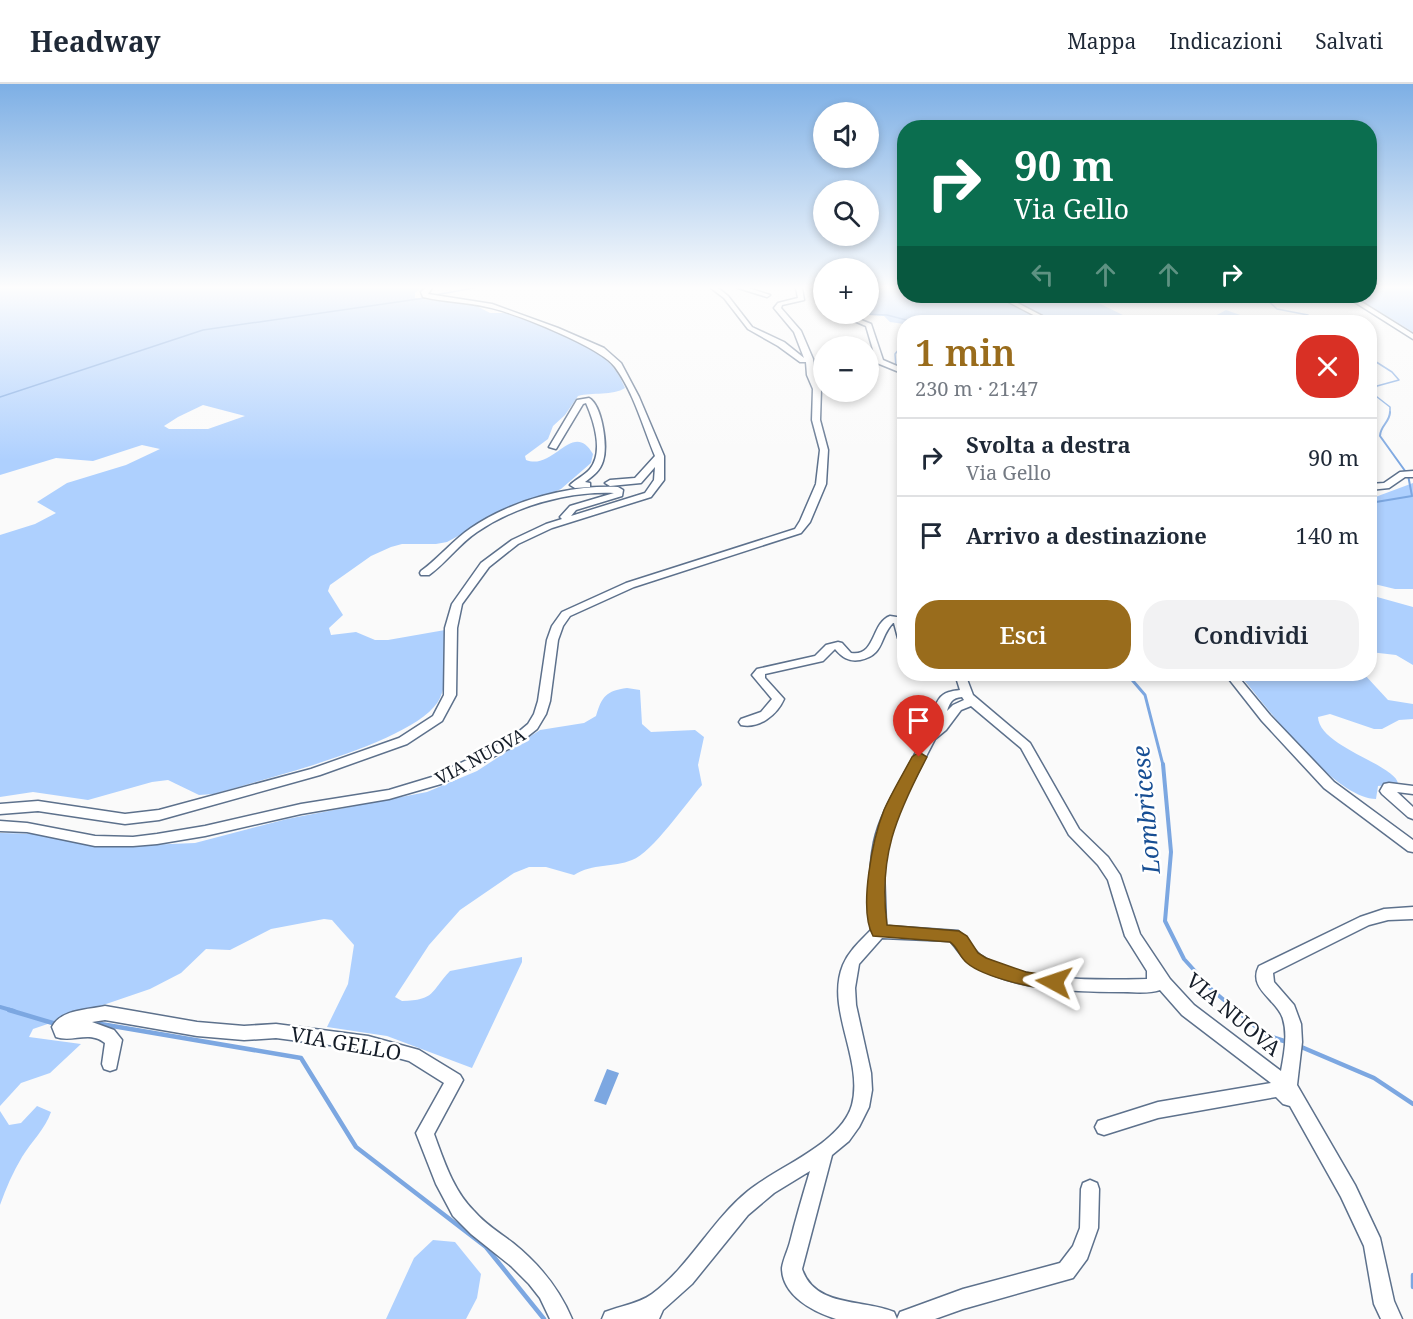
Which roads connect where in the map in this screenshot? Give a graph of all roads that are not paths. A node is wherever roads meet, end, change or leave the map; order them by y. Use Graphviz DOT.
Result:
graph roads {
  1 [pos="592,346"];
  2 [pos="779,346"];
  3 [pos="803,346"];
  4 [pos="875,346"];
  5 [pos="809,359"];
  6 [pos="897,369"];
  7 [pos="553,447"];
  8 [pos="660,456"];
  9 [pos="1408,474"];
  10 [pos="1377,487"];
  11 [pos="568,520"];
  12 [pos="425,573"];
  13 [pos="897,620"];
  14 [pos="963,681"];
  15 [pos="1236,681"];
  16 [pos="969,697"];
  17 [pos="745,722"];
  18 [pos="1413,790"];
  19 [pos="0,809"];
  20 [pos="1413,814"];
  21 [pos="0,826"];
  22 [pos="1413,848"];
  23 [pos="1413,913"];
  24 [pos="879,932"];
  25 [pos="1155,971"];
  26 [pos="110,1064"];
  27 [pos="1288,1086"];
  28 [pos="1300,1110"];
  29 [pos="1104,1127"];
  30 [pos="825,1152"];
  31 [pos="1090,1189"];
  32 [pos="652,1311"];
  33 [pos="562,1319"];
  34 [pos="612,1319"];
  35 [pos="887,1319"];
  36 [pos="907,1319"];
  37 [pos="1392,1319"];
  1 -- 8 [label="street"];
  2 -- 5 [label="street"];
  3 -- 5 [label="street, VIA NUOVA"];
  4 -- 6 [label="street"];
  5 -- 21 [label="street, VIA NUOVA"];
  7 -- 8 [label="street"];
  8 -- 11 [label="street"];
  9 -- 10 [label="street"];
  11 -- 12 [label="street"];
  11 -- 19 [label="street"];
  13 -- 17 [label="street"];
  14 -- 16 [label="street"];
  15 -- 22 [label="street"];
  16 -- 24 [label="street"];
  16 -- 25 [label="street, VIA NUOVA"];
  18 -- 20 [label="street"];
  23 -- 27 [label="street"];
  24 -- 25 [label="street"];
  24 -- 30 [label="street"];
  25 -- 27 [label="street, VIA NUOVA"];
  26 -- 33 [label="street, VIA GELLO"];
  27 -- 28 [label="street, VIA NUOVA"];
  28 -- 29 [label="street"];
  28 -- 37 [label="street, VIA NUOVA"];
  30 -- 32 [label="street"];
  30 -- 35 [label="street"];
  31 -- 36 [label="street"];
  32 -- 34 [label="street"];
}
